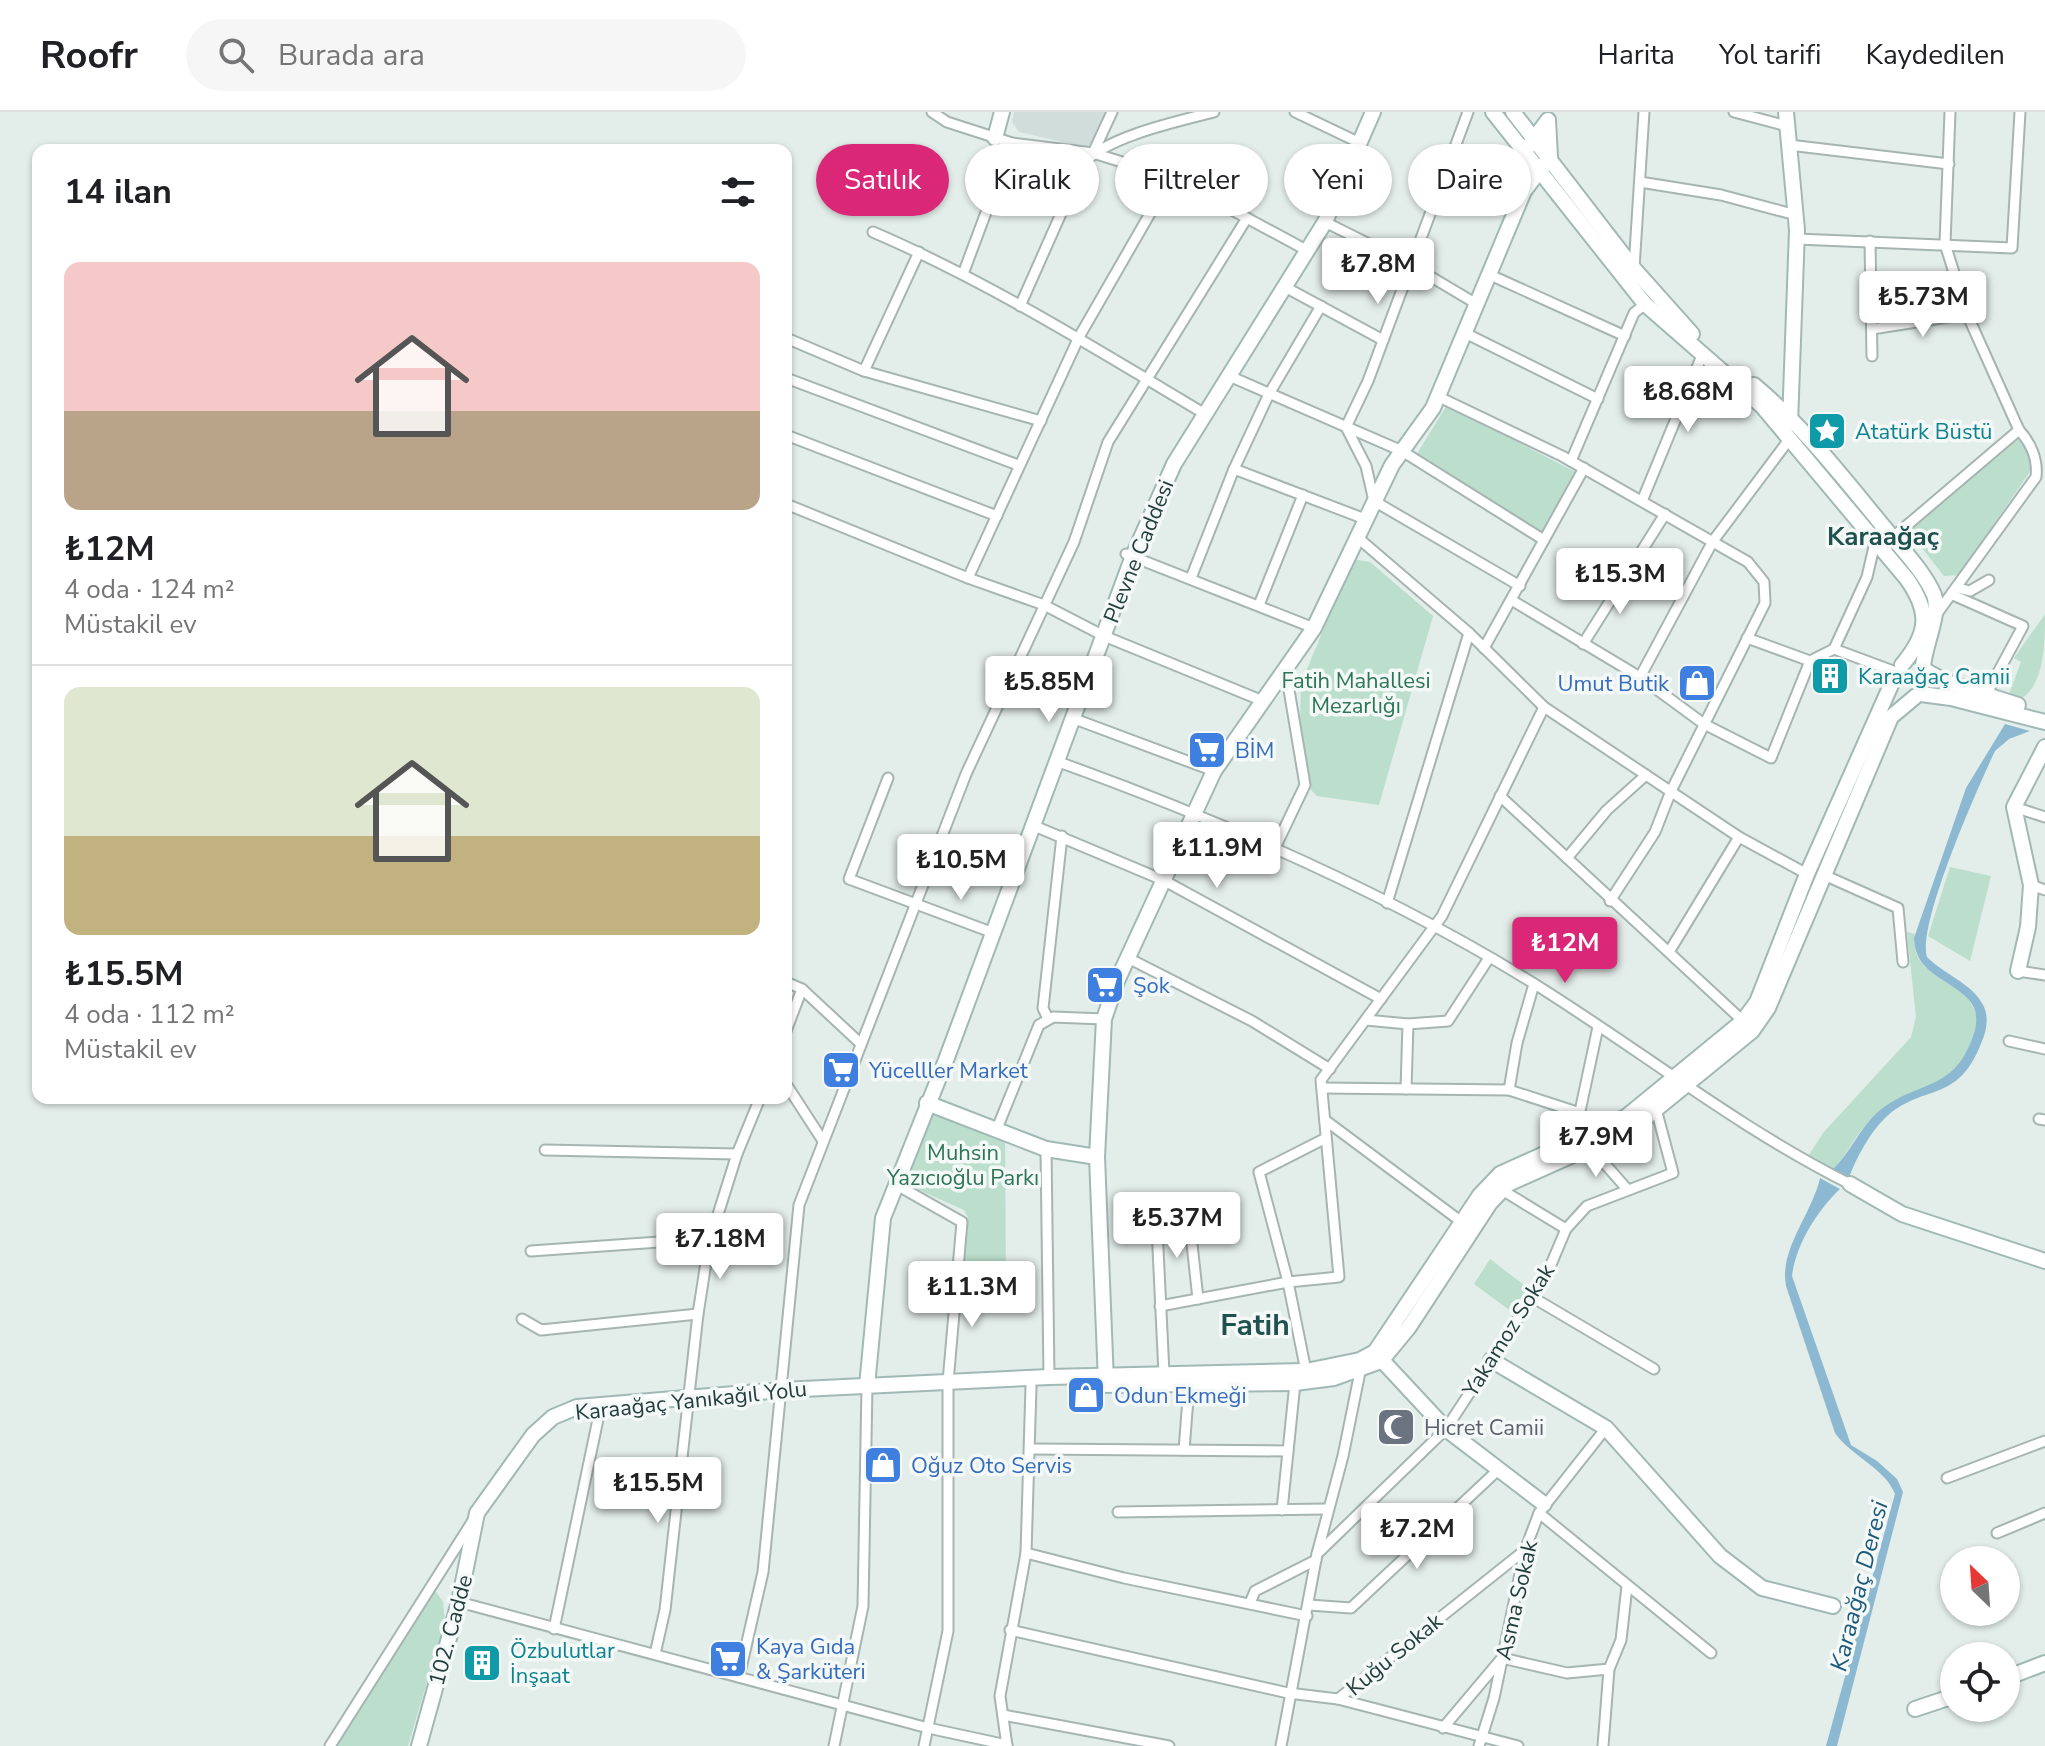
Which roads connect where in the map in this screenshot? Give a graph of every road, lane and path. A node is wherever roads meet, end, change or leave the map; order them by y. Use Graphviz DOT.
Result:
graph roads {
  1 [pos="932,112"];
  2 [pos="1002,112"];
  3 [pos="1112,112"];
  4 [pos="1214,112"];
  5 [pos="1295,112"];
  6 [pos="1373,112"];
  7 [pos="1468,112"];
  8 [pos="1493,112"];
  9 [pos="1513,112"];
  10 [pos="1644,112"];
  11 [pos="1734,112"];
  12 [pos="1950,112"];
  13 [pos="2020,112"];
  14 [pos="1550,116"];
  15 [pos="1786,119"];
  16 [pos="1534,137"];
  17 [pos="995,138"];
  18 [pos="1012,143"];
  19 [pos="1360,143"];
  20 [pos="1020,144"];
  21 [pos="1097,144"];
  22 [pos="1519,144"];
  23 [pos="1530,144"];
  24 [pos="1789,145"];
  25 [pos="1099,151"];
  26 [pos="1550,157"];
  27 [pos="1531,159"];
  28 [pos="1949,164"];
  29 [pos="1538,169"];
  30 [pos="1531,180"];
  31 [pos="1640,182"];
  32 [pos="1796,215"];
  33 [pos="1060,216"];
  34 [pos="1149,216"];
  35 [pos="1243,216"];
  36 [pos="1513,216"];
  37 [pos="1247,218"];
  38 [pos="1325,222"];
  39 [pos="873,232"];
  40 [pos="1797,239"];
  41 [pos="1870,241"];
  42 [pos="1945,244"];
  43 [pos="1308,251"];
  44 [pos="919,252"];
  45 [pos="1411,265"];
  46 [pos="1634,269"];
  47 [pos="963,274"];
  48 [pos="1488,274"];
  49 [pos="1285,287"];
  50 [pos="1475,303"];
  51 [pos="1645,304"];
  52 [pos="1020,306"];
  53 [pos="1321,306"];
  54 [pos="1967,314"];
  55 [pos="1872,329"];
  56 [pos="1463,332"];
  57 [pos="1625,336"];
  58 [pos="1079,337"];
  59 [pos="1383,340"];
  60 [pos="792,341"];
  61 [pos="1703,353"];
  62 [pos="1872,356"];
  63 [pos="864,371"];
  64 [pos="1227,375"];
  65 [pos="1147,379"];
  66 [pos="792,380"];
  67 [pos="1269,394"];
  68 [pos="1437,396"];
  69 [pos="1598,399"];
  70 [pos="1205,414"];
  71 [pos="1789,417"];
  72 [pos="1041,421"];
  73 [pos="1346,427"];
  74 [pos="2019,430"];
  75 [pos="792,437"];
  76 [pos="1791,437"];
  77 [pos="1402,451"];
  78 [pos="1571,461"];
  79 [pos="1018,465"];
  80 [pos="1584,468"];
  81 [pos="1234,469"];
  82 [pos="1303,495"];
  83 [pos="1374,501"];
  84 [pos="1642,501"];
  85 [pos="792,506"];
  86 [pos="1665,514"];
  87 [pos="997,516"];
  88 [pos="1365,519"];
  89 [pos="1357,537"];
  90 [pos="1876,538"];
  91 [pos="1892,538"];
  92 [pos="1544,540"];
  93 [pos="1713,541"];
  94 [pos="1129,555"];
  95 [pos="968,578"];
  96 [pos="1191,578"];
  97 [pos="1989,580"];
  98 [pos="1520,586"];
  99 [pos="1956,592"];
  100 [pos="1513,601"];
  101 [pos="1044,605"];
  102 [pos="1259,605"];
  103 [pos="1936,615"];
  104 [pos="1314,628"];
  105 [pos="1469,633"];
  106 [pos="1104,636"];
  107 [pos="1747,638"];
  108 [pos="1481,644"];
  109 [pos="1583,644"];
  110 [pos="1464,647"];
  111 [pos="1834,649"];
  112 [pos="1810,661"];
  113 [pos="1924,669"];
  114 [pos="1898,671"];
  115 [pos="1286,672"];
  116 [pos="1640,677"];
  117 [pos="1987,693"];
  118 [pos="1918,695"];
  119 [pos="1263,701"];
  120 [pos="1544,707"];
  121 [pos="2012,708"];
  122 [pos="1072,718"];
  123 [pos="2044,719"];
  124 [pos="1704,724"];
  125 [pos="2045,747"];
  126 [pos="1056,761"];
  127 [pos="1214,771"];
  128 [pos="1646,775"];
  129 [pos="888,778"];
  130 [pos="1671,791"];
  131 [pos="1500,796"];
  132 [pos="2014,807"];
  133 [pos="1193,812"];
  134 [pos="2045,817"];
  135 [pos="1032,825"];
  136 [pos="1062,836"];
  137 [pos="1739,837"];
  138 [pos="1274,850"];
  139 [pos="1567,858"];
  140 [pos="1807,874"];
  141 [pos="1824,875"];
  142 [pos="1163,880"];
  143 [pos="2038,888"];
  144 [pos="1610,901"];
  145 [pos="1387,903"];
  146 [pos="917,904"];
  147 [pos="1435,926"];
  148 [pos="991,932"];
  149 [pos="1669,952"];
  150 [pos="1128,958"];
  151 [pos="1489,958"];
  152 [pos="1903,962"];
  153 [pos="2018,971"];
  154 [pos="2045,975"];
  155 [pos="1534,984"];
  156 [pos="792,985"];
  157 [pos="802,989"];
  158 [pos="1381,999"];
  159 [pos="792,1015"];
  160 [pos="1048,1019"];
  161 [pos="1104,1019"];
  162 [pos="1366,1020"];
  163 [pos="1743,1021"];
  164 [pos="1408,1024"];
  165 [pos="1598,1027"];
  166 [pos="2009,1041"];
  167 [pos="860,1043"];
  168 [pos="2045,1049"];
  169 [pos="1330,1069"];
  170 [pos="1681,1081"];
  171 [pos="1322,1088"];
  172 [pos="1406,1089"];
  173 [pos="1509,1090"];
  174 [pos="792,1093"];
  175 [pos="927,1103"];
  176 [pos="758,1104"];
  177 [pos="1656,1109"];
  178 [pos="1577,1112"];
  179 [pos="1325,1120"];
  180 [pos="996,1131"];
  181 [pos="1326,1138"];
  182 [pos="823,1141"];
  183 [pos="1573,1144"];
  184 [pos="1591,1148"];
  185 [pos="1046,1149"];
  186 [pos="545,1150"];
  187 [pos="737,1154"];
  188 [pos="1097,1157"];
  189 [pos="895,1184"];
  190 [pos="1850,1184"];
  191 [pos="1627,1189"];
  192 [pos="1502,1190"];
  193 [pos="1156,1207"];
  194 [pos="1189,1217"];
  195 [pos="1463,1223"];
  196 [pos="1566,1229"];
  197 [pos="709,1243"];
  198 [pos="531,1251"];
  199 [pos="2045,1261"];
  200 [pos="1288,1282"];
  201 [pos="1532,1297"];
  202 [pos="1198,1299"];
  203 [pos="1160,1306"];
  204 [pos="698,1314"];
  205 [pos="522,1319"];
  206 [pos="1378,1357"];
  207 [pos="1491,1360"];
  208 [pos="1361,1365"];
  209 [pos="1654,1369"];
  210 [pos="1306,1371"];
  211 [pos="1164,1374"];
  212 [pos="1049,1377"];
  213 [pos="987,1381"];
  214 [pos="1106,1381"];
  215 [pos="948,1382"];
  216 [pos="1295,1383"];
  217 [pos="867,1386"];
  218 [pos="1031,1386"];
  219 [pos="1189,1386"];
  220 [pos="782,1390"];
  221 [pos="688,1399"];
  222 [pos="601,1405"];
  223 [pos="1606,1428"];
  224 [pos="1446,1429"];
  225 [pos="2045,1441"];
  226 [pos="1032,1449"];
  227 [pos="1184,1450"];
  228 [pos="1288,1451"];
  229 [pos="1498,1470"];
  230 [pos="1947,1478"];
  231 [pos="1542,1508"];
  232 [pos="1327,1509"];
  233 [pos="1282,1510"];
  234 [pos="1118,1512"];
  235 [pos="477,1513"];
  236 [pos="2045,1513"];
  237 [pos="1997,1533"];
  238 [pos="1525,1550"];
  239 [pos="1026,1553"];
  240 [pos="1317,1557"];
  241 [pos="1627,1586"];
  242 [pos="459,1602"];
  243 [pos="1250,1603"];
  244 [pos="1309,1605"];
  245 [pos="1833,1606"];
  246 [pos="1307,1616"];
  247 [pos="554,1629"];
  248 [pos="1010,1630"];
  249 [pos="1711,1653"];
  250 [pos="655,1654"];
  251 [pos="1502,1658"];
  252 [pos="2045,1663"];
  253 [pos="1609,1669"];
  254 [pos="2020,1673"];
  255 [pos="739,1677"];
  256 [pos="1288,1693"];
  257 [pos="1338,1699"];
  258 [pos="1940,1701"];
  259 [pos="843,1706"];
  260 [pos="1915,1709"];
  261 [pos="1003,1715"];
  262 [pos="928,1728"];
  263 [pos="1443,1728"];
  264 [pos="1102,1735"];
  265 [pos="1480,1742"];
  266 [pos="330,1746"];
  267 [pos="419,1746"];
  268 [pos="834,1746"];
  269 [pos="924,1746"];
  270 [pos="1007,1746"];
  271 [pos="1100,1746"];
  272 [pos="1169,1746"];
  273 [pos="1281,1746"];
  274 [pos="1518,1746"];
  275 [pos="1603,1746"];
  1 -- 17 [label="street"];
  2 -- 17 [label="main road"];
  3 -- 21 [label="street"];
  4 -- 25 [label="street"];
  5 -- 19 [label="street"];
  6 -- 19 [label="main road, Plevne Caddesi"];
  7 -- 45 [label="street"];
  8 -- 22 [label="main road"];
  9 -- 16 [label="main road"];
  10 -- 31 [label="street"];
  11 -- 15 [label="street"];
  12 -- 28 [label="street"];
  13 -- 42 [label="street"];
  14 -- 16 [label="main road"];
  14 -- 26 [label="main road"];
  15 -- 24 [label="main road"];
  16 -- 23 [label="main road"];
  16 -- 26 [label="main road"];
  17 -- 18 [label="street"];
  18 -- 20 [label="street"];
  18 -- 47 [label="street"];
  19 -- 38 [label="main road, Plevne Caddesi"];
  24 -- 28 [label="street"];
  24 -- 32 [label="main road"];
  26 -- 29 [label="main road"];
  26 -- 46 [label="main road"];
  27 -- 29 [label="main road"];
  28 -- 42 [label="street"];
  29 -- 30 [label="main road"];
  29 -- 51 [label="main road"];
  31 -- 32 [label="street"];
  31 -- 46 [label="street"];
  32 -- 40 [label="main road"];
  33 -- 52 [label="street"];
  34 -- 58 [label="street"];
  35 -- 37 [label="street"];
  36 -- 48 [label="main road"];
  37 -- 43 [label="street"];
  37 -- 65 [label="street"];
  38 -- 43 [label="main road, Plevne Caddesi"];
  38 -- 45 [label="street"];
  39 -- 44 [label="street"];
  40 -- 41 [label="street"];
  40 -- 71 [label="main road"];
  41 -- 42 [label="street"];
  41 -- 55 [label="street"];
  42 -- 54 [label="street"];
  43 -- 49 [label="main road, Plevne Caddesi"];
  44 -- 47 [label="street"];
  44 -- 63 [label="street"];
  45 -- 50 [label="street"];
  45 -- 59 [label="street"];
  46 -- 71 [label="main road"];
  47 -- 52 [label="street"];
  48 -- 50 [label="main road"];
  48 -- 57 [label="street"];
  49 -- 53 [label="street"];
  49 -- 64 [label="main road, Plevne Caddesi"];
  50 -- 56 [label="main road"];
  51 -- 57 [label="street"];
  51 -- 61 [label="main road"];
  52 -- 58 [label="street"];
  53 -- 59 [label="street"];
  53 -- 67 [label="street"];
  54 -- 55 [label="street"];
  54 -- 74 [label="street"];
  55 -- 62 [label="street"];
  56 -- 68 [label="main road"];
  56 -- 69 [label="street"];
  57 -- 69 [label="street"];
  58 -- 65 [label="street"];
  58 -- 72 [label="street"];
  59 -- 73 [label="street"];
  60 -- 63 [label="street"];
  61 -- 76 [label="main road"];
  61 -- 84 [label="street"];
  63 -- 72 [label="street"];
  64 -- 67 [label="street"];
  64 -- 70 [label="main road, Plevne Caddesi"];
  65 -- 70 [label="street"];
  65 -- 101 [label="street"];
  66 -- 79 [label="street"];
  67 -- 73 [label="street"];
  67 -- 81 [label="street"];
  68 -- 77 [label="main road"];
  68 -- 78 [label="street"];
  69 -- 78 [label="street"];
  70 -- 94 [label="main road, Plevne Caddesi"];
  71 -- 76 [label="main road"];
  71 -- 91 [label="main road"];
  72 -- 79 [label="street"];
  73 -- 77 [label="street"];
  73 -- 83 [label="street"];
  74 -- 91 [label="street"];
  74 -- 99 [label="street"];
  75 -- 87 [label="street"];
  76 -- 90 [label="main road"];
  76 -- 93 [label="street"];
  77 -- 83 [label="main road"];
  77 -- 92 [label="street"];
  78 -- 80 [label="street"];
  79 -- 87 [label="street"];
  80 -- 84 [label="street"];
  80 -- 92 [label="street"];
  81 -- 82 [label="street"];
  81 -- 96 [label="street"];
  82 -- 88 [label="street"];
  82 -- 102 [label="street"];
  83 -- 88 [label="main road"];
  83 -- 98 [label="street"];
  84 -- 86 [label="street"];
  85 -- 95 [label="street"];
  86 -- 93 [label="street"];
  86 -- 109 [label="street"];
  87 -- 95 [label="street"];
  88 -- 89 [label="main road"];
  89 -- 104 [label="main road"];
  89 -- 105 [label="street"];
  90 -- 111 [label="street"];
  90 -- 114 [label="main road"];
  91 -- 103 [label="main road"];
  92 -- 98 [label="street"];
  93 -- 107 [label="street"];
  93 -- 116 [label="street"];
  94 -- 96 [label="street"];
  94 -- 106 [label="main road, Plevne Caddesi"];
  95 -- 101 [label="street"];
  96 -- 102 [label="street"];
  97 -- 99 [label="street"];
  98 -- 100 [label="street"];
  99 -- 103 [label="street"];
  99 -- 117 [label="street"];
  100 -- 108 [label="street"];
  100 -- 109 [label="street"];
  101 -- 106 [label="street"];
  101 -- 146 [label="street"];
  102 -- 104 [label="street"];
  103 -- 113 [label="main road"];
  104 -- 115 [label="main road"];
  105 -- 108 [label="street"];
  105 -- 110 [label="street"];
  106 -- 119 [label="street"];
  106 -- 122 [label="main road, Plevne Caddesi"];
  107 -- 112 [label="street"];
  107 -- 124 [label="street"];
  108 -- 110 [label="street"];
  108 -- 120 [label="street"];
  109 -- 116 [label="street"];
  110 -- 145 [label="street"];
  111 -- 112 [label="street"];
  111 -- 114 [label="street"];
  112 -- 124 [label="street"];
  113 -- 114 [label="main road"];
  113 -- 117 [label="main road"];
  113 -- 118 [label="main road"];
  114 -- 118 [label="main road"];
  114 -- 140 [label="main road"];
  115 -- 119 [label="main road"];
  115 -- 138 [label="street"];
  116 -- 124 [label="street"];
  117 -- 121 [label="main road"];
  118 -- 121 [label="main road"];
  118 -- 141 [label="main road"];
  119 -- 127 [label="main road"];
  120 -- 128 [label="street"];
  120 -- 131 [label="street"];
  121 -- 123 [label="main road"];
  122 -- 126 [label="main road, Plevne Caddesi"];
  122 -- 127 [label="street"];
  124 -- 130 [label="street"];
  125 -- 132 [label="main road"];
  126 -- 133 [label="street"];
  126 -- 135 [label="main road, Plevne Caddesi"];
  127 -- 133 [label="main road"];
  128 -- 130 [label="street"];
  128 -- 139 [label="street"];
  129 -- 146 [label="street"];
  130 -- 137 [label="street"];
  130 -- 144 [label="street"];
  131 -- 139 [label="street"];
  131 -- 147 [label="street"];
  132 -- 134 [label="street"];
  132 -- 143 [label="main road"];
  133 -- 138 [label="street"];
  133 -- 142 [label="main road"];
  135 -- 136 [label="street"];
  135 -- 148 [label="main road, Plevne Caddesi"];
  136 -- 142 [label="street"];
  136 -- 160 [label="street"];
  137 -- 140 [label="street"];
  137 -- 149 [label="street"];
  138 -- 145 [label="street"];
  139 -- 144 [label="street"];
  140 -- 163 [label="main road"];
  141 -- 152 [label="street"];
  141 -- 170 [label="main road"];
  142 -- 150 [label="main road"];
  142 -- 158 [label="street"];
  143 -- 153 [label="main road"];
  144 -- 149 [label="street"];
  145 -- 147 [label="street"];
  146 -- 148 [label="street"];
  146 -- 167 [label="street"];
  147 -- 151 [label="street"];
  147 -- 158 [label="street"];
  148 -- 175 [label="main road, Plevne Caddesi"];
  149 -- 163 [label="street"];
  150 -- 161 [label="main road"];
  150 -- 169 [label="street"];
  151 -- 155 [label="street"];
  151 -- 164 [label="street"];
  153 -- 154 [label="street"];
  155 -- 165 [label="street"];
  155 -- 173 [label="street"];
  156 -- 157 [label="street"];
  157 -- 159 [label="street"];
  157 -- 167 [label="street"];
  158 -- 162 [label="street"];
  160 -- 161 [label="street"];
  160 -- 180 [label="street"];
  161 -- 188 [label="main road"];
  162 -- 164 [label="street"];
  162 -- 169 [label="street"];
  163 -- 170 [label="main road"];
  164 -- 172 [label="street"];
  165 -- 170 [label="street"];
  165 -- 178 [label="street"];
  166 -- 168 [label="street"];
  167 -- 182 [label="street"];
  169 -- 171 [label="street"];
  170 -- 177 [label="main road"];
  170 -- 183 [label="main road"];
  170 -- 190 [label="street"];
  171 -- 172 [label="street"];
  171 -- 179 [label="street"];
  172 -- 173 [label="street"];
  173 -- 178 [label="street"];
  174 -- 182 [label="street"];
  175 -- 180 [label="main road"];
  175 -- 189 [label="main road, Plevne Caddesi"];
  176 -- 187 [label="street"];
  177 -- 184 [label="main road"];
  177 -- 191 [label="street"];
  178 -- 183 [label="street"];
  179 -- 181 [label="street"];
  179 -- 195 [label="street"];
  180 -- 185 [label="main road"];
  181 -- 200 [label="street"];
  181 -- 200 [label="street"];
  182 -- 220 [label="street"];
  183 -- 195 [label="main road"];
  184 -- 191 [label="street"];
  184 -- 192 [label="main road"];
  185 -- 188 [label="main road"];
  185 -- 212 [label="street"];
  186 -- 187 [label="street"];
  187 -- 197 [label="street"];
  188 -- 214 [label="main road"];
  189 -- 215 [label="street"];
  189 -- 217 [label="main road, Plevne Caddesi"];
  190 -- 199 [label="main road"];
  191 -- 196 [label="street"];
  192 -- 196 [label="street"];
  192 -- 206 [label="main road"];
  193 -- 203 [label="street"];
  194 -- 202 [label="street"];
  195 -- 206 [label="main road"];
  196 -- 201 [label="street, Yakamoz Sokak"];
  197 -- 198 [label="street"];
  197 -- 204 [label="street"];
  200 -- 202 [label="street"];
  200 -- 210 [label="street"];
  201 -- 207 [label="street, Yakamoz Sokak"];
  201 -- 209 [label="street"];
  202 -- 203 [label="street"];
  203 -- 211 [label="street"];
  204 -- 205 [label="street"];
  204 -- 221 [label="street"];
  206 -- 208 [label="main road"];
  206 -- 224 [label="main road"];
  207 -- 223 [label="main road"];
  207 -- 224 [label="street, Yakamoz Sokak"];
  208 -- 210 [label="main road"];
  208 -- 216 [label="main road"];
  208 -- 232 [label="street"];
  210 -- 211 [label="main road"];
  211 -- 214 [label="main road"];
  212 -- 213 [label="main road"];
  212 -- 214 [label="main road"];
  213 -- 215 [label="main road, Karaağaç Yanıkağıl Yolu"];
  213 -- 218 [label="main road"];
  214 -- 218 [label="main road"];
  214 -- 219 [label="main road"];
  215 -- 217 [label="main road, Karaağaç Yanıkağıl Yolu"];
  215 -- 262 [label="street"];
  216 -- 219 [label="main road"];
  216 -- 228 [label="street"];
  217 -- 220 [label="main road, Karaağaç Yanıkağıl Yolu"];
  217 -- 259 [label="street"];
  218 -- 226 [label="street"];
  219 -- 227 [label="street"];
  220 -- 221 [label="main road, Karaağaç Yanıkağıl Yolu"];
  220 -- 255 [label="street"];
  221 -- 222 [label="main road, Karaağaç Yanıkağıl Yolu"];
  221 -- 250 [label="street"];
  222 -- 235 [label="main road, Karaağaç Yanıkağıl Yolu"];
  222 -- 247 [label="street"];
  223 -- 231 [label="street, Asma Sokak"];
  223 -- 245 [label="main road"];
  224 -- 229 [label="main road"];
  224 -- 240 [label="street, Yakamoz Sokak"];
  225 -- 230 [label="street"];
  226 -- 227 [label="street"];
  226 -- 239 [label="street"];
  227 -- 228 [label="street"];
  228 -- 233 [label="street"];
  229 -- 231 [label="main road"];
  229 -- 244 [label="street"];
  231 -- 238 [label="street, Asma Sokak"];
  231 -- 241 [label="street"];
  232 -- 233 [label="street"];
  232 -- 240 [label="street"];
  233 -- 234 [label="street"];
  235 -- 242 [label="main road, 102. Cadde"];
  235 -- 266 [label="street, Karaağaç Yanıkağıl Yolu"];
  236 -- 237 [label="street"];
  238 -- 251 [label="street, Asma Sokak"];
  238 -- 257 [label="street, Kuğu Sokak"];
  239 -- 243 [label="street"];
  239 -- 248 [label="street"];
  240 -- 243 [label="street, Yakamoz Sokak"];
  240 -- 244 [label="street"];
  241 -- 249 [label="street"];
  241 -- 253 [label="street"];
  242 -- 247 [label="street"];
  242 -- 267 [label="main road, 102. Cadde"];
  243 -- 246 [label="street"];
  244 -- 246 [label="street"];
  246 -- 256 [label="street"];
  247 -- 250 [label="street"];
  248 -- 256 [label="street"];
  248 -- 261 [label="street"];
  250 -- 255 [label="street"];
  251 -- 253 [label="street"];
  251 -- 263 [label="street"];
  251 -- 265 [label="street, Asma Sokak"];
  252 -- 254 [label="main road"];
  253 -- 275 [label="street"];
  255 -- 259 [label="street"];
  256 -- 257 [label="street"];
  256 -- 273 [label="street"];
  257 -- 263 [label="street"];
  258 -- 260 [label="main road"];
  259 -- 262 [label="street"];
  259 -- 268 [label="street"];
  261 -- 264 [label="street"];
  261 -- 270 [label="street"];
  262 -- 269 [label="street"];
  262 -- 270 [label="street"];
  263 -- 265 [label="street"];
  264 -- 271 [label="street"];
  264 -- 272 [label="street"];
  265 -- 274 [label="street"];
}
